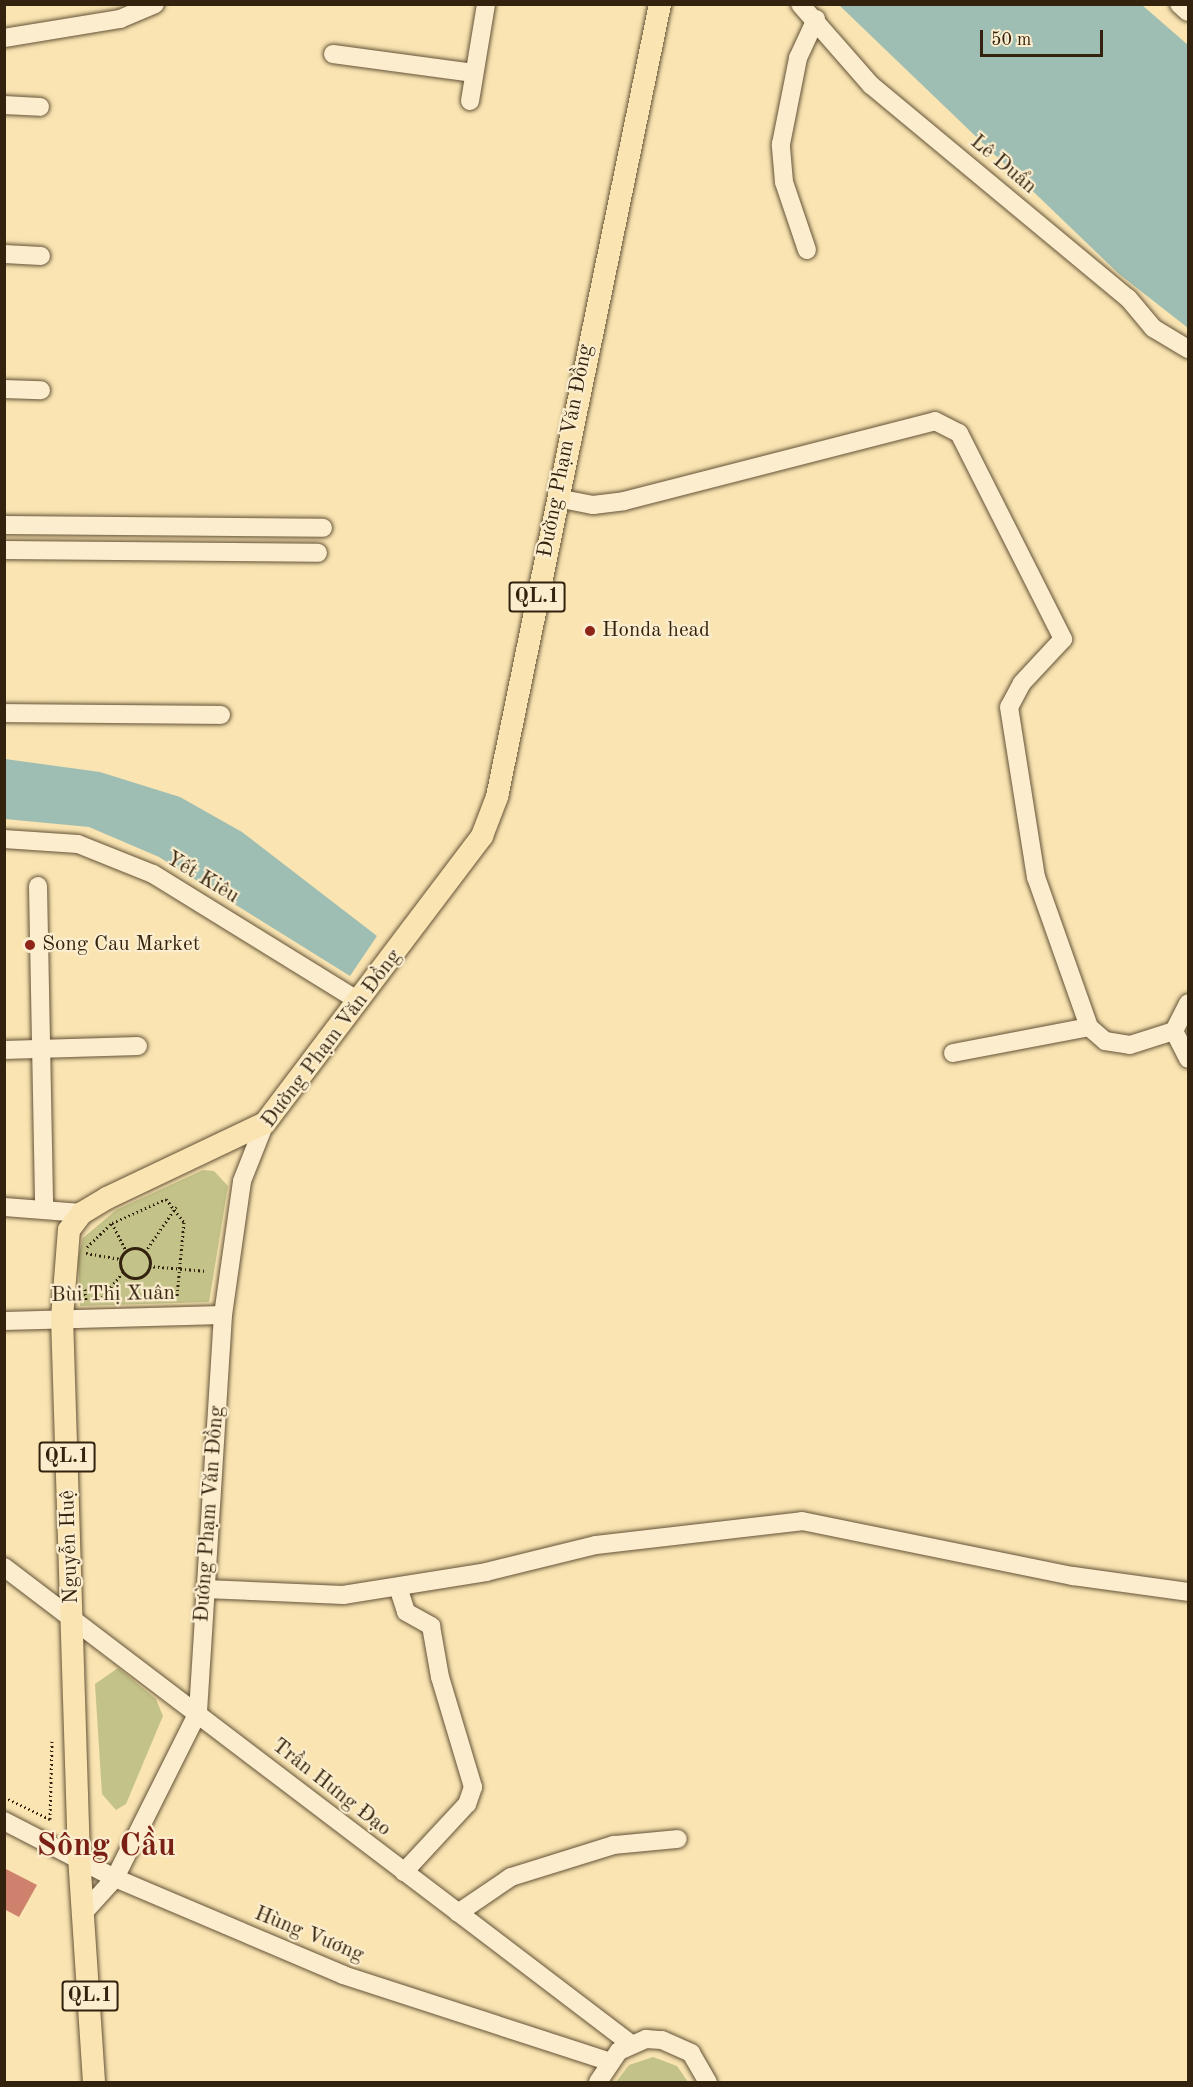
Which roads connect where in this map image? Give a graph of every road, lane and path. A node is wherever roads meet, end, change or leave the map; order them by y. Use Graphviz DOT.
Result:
graph roads {
  1 [pos="155,4"];
  2 [pos="486,4"];
  3 [pos="660,4"];
  4 [pos="800,4"];
  5 [pos="1179,4"];
  6 [pos="1188,12"];
  7 [pos="816,19"];
  8 [pos="4,38"];
  9 [pos="333,54"];
  10 [pos="474,74"];
  11 [pos="470,101"];
  12 [pos="4,105"];
  13 [pos="40,106"];
  14 [pos="807,250"];
  15 [pos="4,254"];
  16 [pos="41,256"];
  17 [pos="1188,349"];
  18 [pos="4,389"];
  19 [pos="41,390"];
  20 [pos="556,498"];
  21 [pos="4,525"];
  22 [pos="323,528"];
  23 [pos="4,550"];
  24 [pos="318,553"];
  25 [pos="4,713"];
  26 [pos="221,715"];
  27 [pos="4,839"];
  28 [pos="38,886"];
  29 [pos="359,1001"];
  30 [pos="1188,1003"];
  31 [pos="1089,1027"];
  32 [pos="1174,1031"];
  33 [pos="138,1046"];
  34 [pos="41,1049"];
  35 [pos="4,1050"];
  36 [pos="953,1053"];
  37 [pos="1188,1059"];
  38 [pos="265,1123"];
  39 [pos="4,1207"];
  40 [pos="176,1207"];
  41 [pos="44,1208"];
  42 [pos="82,1213"];
  43 [pos="112,1224"];
  44 [pos="126,1251"];
  45 [pos="83,1252"];
  46 [pos="145,1252"];
  47 [pos="120,1259"];
  48 [pos="84,1264"];
  49 [pos="149,1266"];
  50 [pos="181,1269"];
  51 [pos="207,1271"];
  52 [pos="123,1272"];
  53 [pos="85,1276"];
  54 [pos="135,1278"];
  55 [pos="177,1296"];
  56 [pos="86,1300"];
  57 [pos="136,1300"];
  58 [pos="98,1301"];
  59 [pos="224,1315"];
  60 [pos="62,1318"];
  61 [pos="4,1321"];
  62 [pos="4,1567"];
  63 [pos="398,1587"];
  64 [pos="205,1589"];
  65 [pos="1188,1592"];
  66 [pos="72,1618"];
  67 [pos="198,1712"];
  68 [pos="52,1742"];
  69 [pos="4,1797"];
  70 [pos="4,1821"];
  71 [pos="678,1839"];
  72 [pos="79,1858"];
  73 [pos="404,1872"];
  74 [pos="115,1878"];
  75 [pos="86,1910"];
  76 [pos="458,1913"];
  77 [pos="631,2044"];
  78 [pos="608,2061"];
  79 [pos="94,2082"];
  80 [pos="598,2082"];
  81 [pos="711,2082"];
  1 -- 8 [label="street"];
  2 -- 10 [label="street"];
  3 -- 20 [label="main road, Đường Phạm Văn Đồng / QL.1"];
  4 -- 7 [label="street, Lê Duẩn"];
  5 -- 6 [label="street"];
  7 -- 14 [label="street"];
  7 -- 17 [label="street, Lê Duẩn"];
  9 -- 10 [label="street"];
  10 -- 11 [label="street"];
  12 -- 13 [label="street"];
  15 -- 16 [label="street"];
  18 -- 19 [label="street"];
  20 -- 29 [label="main road, Đường Phạm Văn Đồng / QL.1"];
  20 -- 31 [label="street"];
  21 -- 22 [label="street"];
  23 -- 24 [label="street"];
  25 -- 26 [label="street"];
  27 -- 29 [label="street, Yết Kiêu"];
  28 -- 34 [label="street"];
  29 -- 38 [label="main road, Đường Phạm Văn Đồng / QL.1"];
  30 -- 32 [label="street"];
  31 -- 32 [label="street"];
  31 -- 36 [label="street"];
  32 -- 37 [label="street"];
  33 -- 34 [label="street"];
  34 -- 35 [label="street"];
  34 -- 41 [label="street"];
  38 -- 42 [label="main road, QL.1"];
  38 -- 59 [label="street, Đường Phạm Văn Đồng"];
  39 -- 41 [label="street"];
  40 -- 43 [label="path"];
  40 -- 46 [label="path"];
  40 -- 50 [label="path"];
  41 -- 42 [label="street"];
  42 -- 60 [label="main road, Nguyễn Huệ / QL.1"];
  43 -- 44 [label="path"];
  43 -- 45 [label="path"];
  44 -- 46 [label="path"];
  44 -- 47 [label="path"];
  45 -- 47 [label="path"];
  45 -- 48 [label="path"];
  46 -- 49 [label="path"];
  47 -- 52 [label="path"];
  49 -- 50 [label="path"];
  49 -- 54 [label="path"];
  50 -- 51 [label="path"];
  50 -- 55 [label="path"];
  52 -- 54 [label="path"];
  52 -- 58 [label="path"];
  53 -- 56 [label="path"];
  54 -- 57 [label="path"];
  59 -- 60 [label="street, Bùi Thị Xuân"];
  59 -- 64 [label="street, Đường Phạm Văn Đồng"];
  60 -- 61 [label="street, Bùi Thị Xuân"];
  60 -- 66 [label="main road, Nguyễn Huệ / QL.1"];
  62 -- 66 [label="street, Trần Hưng Đạo"];
  63 -- 64 [label="street"];
  63 -- 65 [label="street"];
  63 -- 73 [label="street"];
  64 -- 67 [label="street, Đường Phạm Văn Đồng"];
  66 -- 67 [label="street, Trần Hưng Đạo"];
  66 -- 72 [label="main road, Nguyễn Huệ / QL.1"];
  67 -- 73 [label="street, Trần Hưng Đạo"];
  67 -- 74 [label="street, Đường Phạm Văn Đồng"];
  68 -- 69 [label="path"];
  70 -- 72 [label="street, Hùng Vương"];
  71 -- 76 [label="street"];
  72 -- 74 [label="street, Hùng Vương"];
  72 -- 75 [label="main road, Nguyễn Huệ / QL.1"];
  73 -- 76 [label="street, Trần Hưng Đạo"];
  74 -- 75 [label="street, Đường Phạm Văn Đồng"];
  74 -- 78 [label="street, Hùng Vương"];
  75 -- 79 [label="main road, QL.1"];
  76 -- 77 [label="street, Trần Hưng Đạo"];
  77 -- 78 [label="street"];
  77 -- 81 [label="street"];
  78 -- 80 [label="street"];
}
